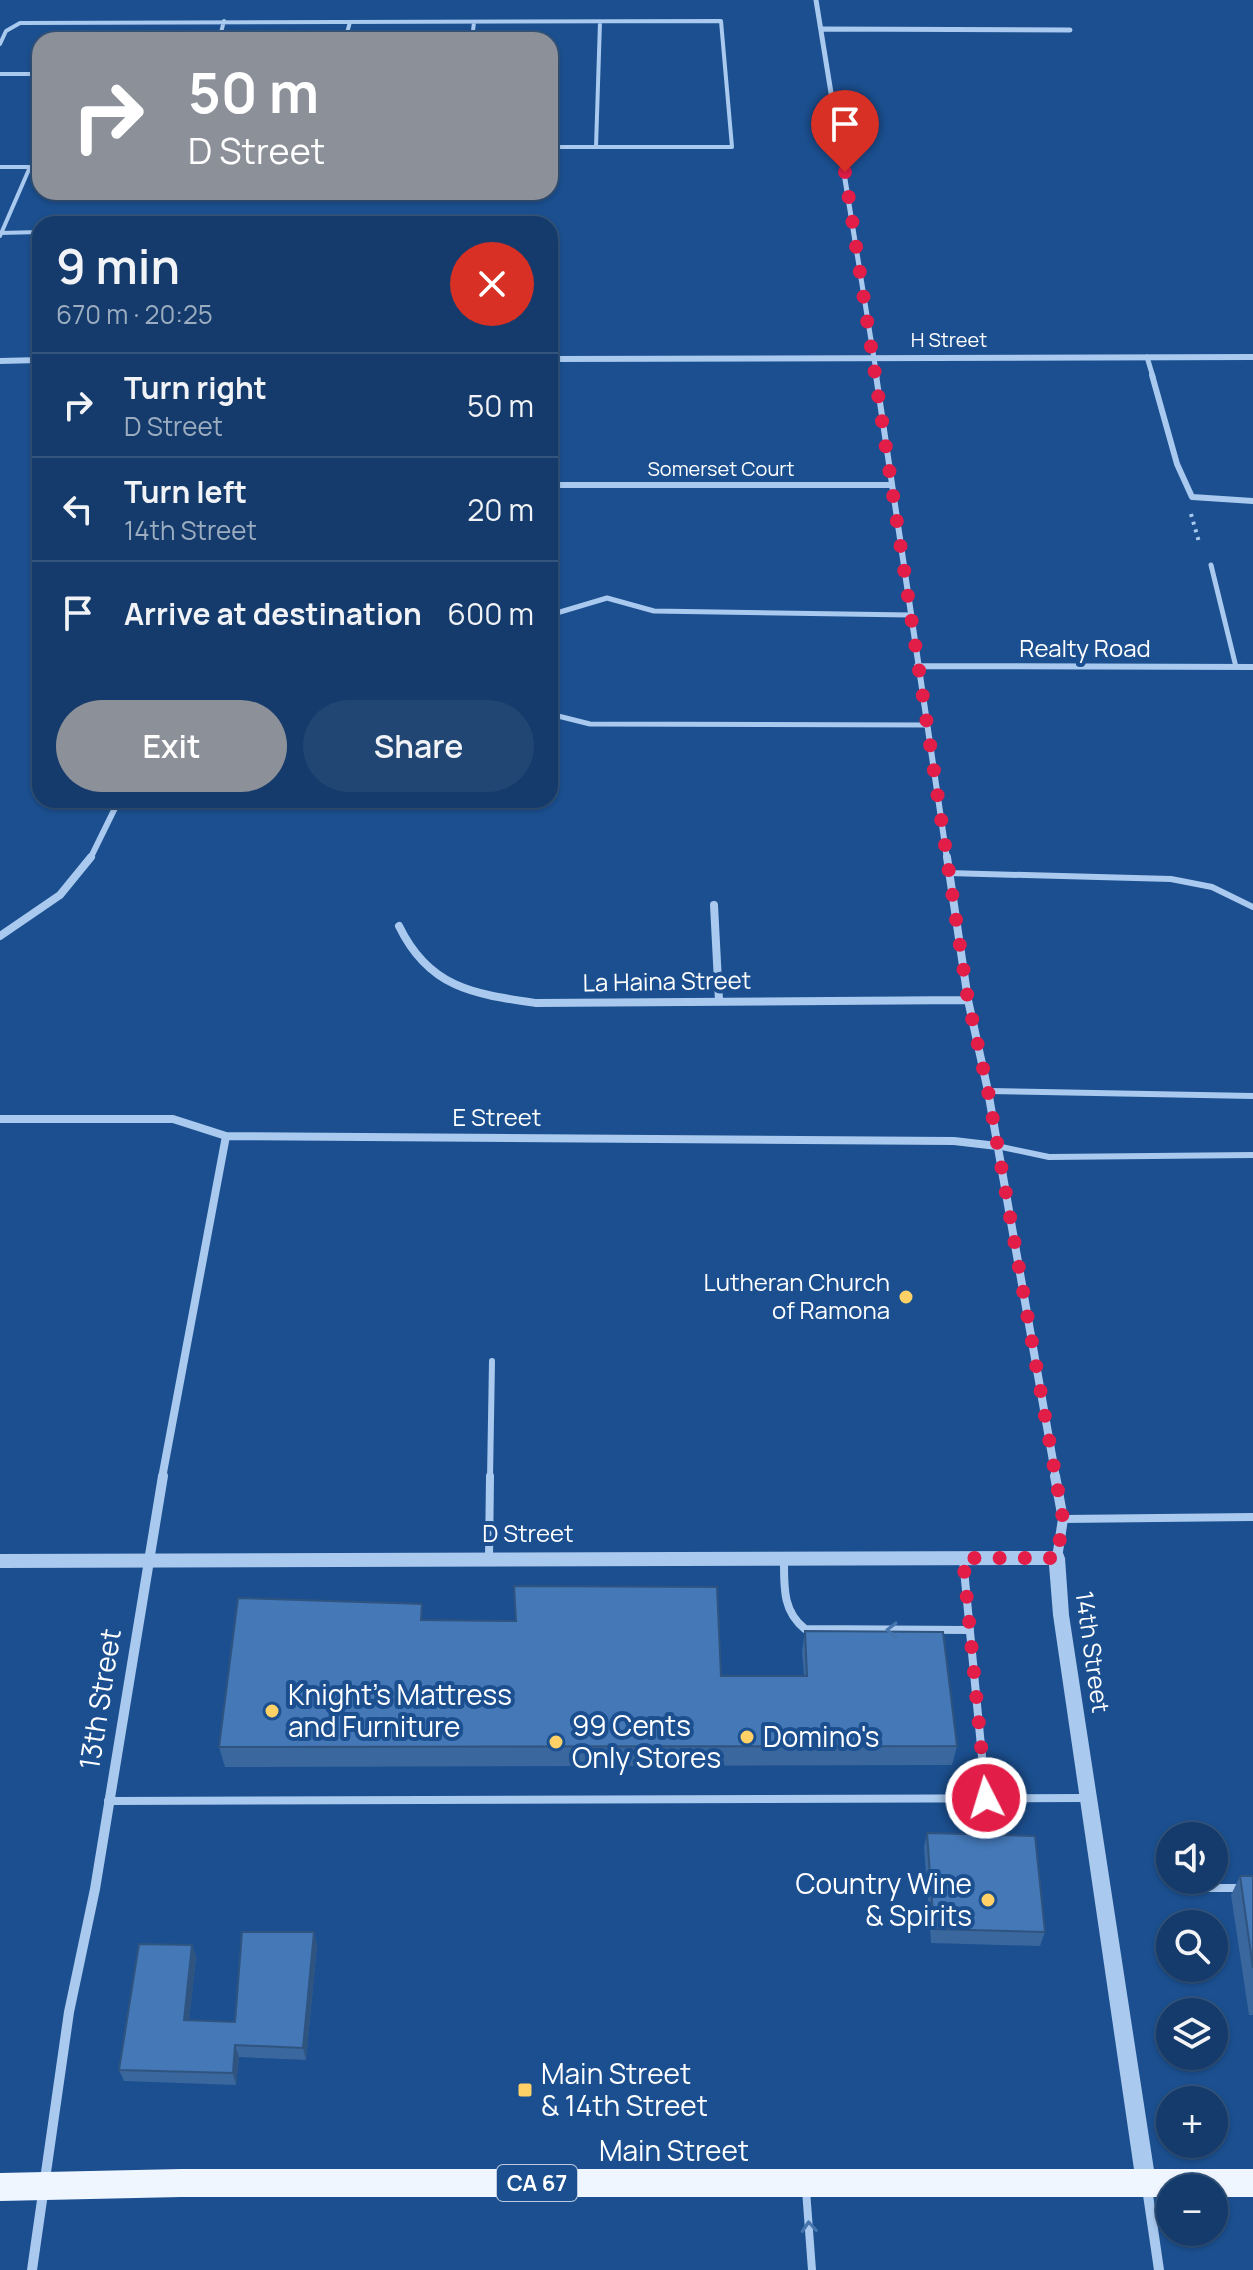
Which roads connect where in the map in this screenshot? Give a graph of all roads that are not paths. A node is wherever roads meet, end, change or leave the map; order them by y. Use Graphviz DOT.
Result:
graph roads {
  1 [pos="816,0"];
  2 [pos="224,21"];
  3 [pos="350,22"];
  4 [pos="474,22"];
  5 [pos="600,22"];
  6 [pos="823,29"];
  7 [pos="1070,30"];
  8 [pos="3,31"];
  9 [pos="221,32"];
  10 [pos="347,32"];
  11 [pos="473,32"];
  12 [pos="0,44"];
  13 [pos="0,74"];
  14 [pos="32,74"];
  15 [pos="558,147"];
  16 [pos="596,147"];
  17 [pos="0,167"];
  18 [pos="30,167"];
  19 [pos="32,232"];
  20 [pos="1,234"];
  21 [pos="1147,357"];
  22 [pos="1253,357"];
  23 [pos="874,358"];
  24 [pos="558,359"];
  25 [pos="32,360"];
  26 [pos="0,361"];
  27 [pos="558,485"];
  28 [pos="891,485"];
  29 [pos="1253,501"];
  30 [pos="1211,565"];
  31 [pos="558,613"];
  32 [pos="910,615"];
  33 [pos="917,666"];
  34 [pos="1236,667"];
  35 [pos="1253,667"];
  36 [pos="558,716"];
  37 [pos="927,725"];
  38 [pos="115,808"];
  39 [pos="948,873"];
  40 [pos="714,905"];
  41 [pos="1253,907"];
  42 [pos="399,926"];
  43 [pos="0,936"];
  44 [pos="968,1000"];
  45 [pos="719,1001"];
  46 [pos="988,1091"];
  47 [pos="1253,1096"];
  48 [pos="0,1119"];
  49 [pos="226,1136"];
  50 [pos="997,1146"];
  51 [pos="1253,1155"];
  52 [pos="492,1361"];
  53 [pos="1253,1517"];
  54 [pos="1063,1519"];
  55 [pos="489,1558"];
  56 [pos="784,1558"];
  57 [pos="963,1558"];
  58 [pos="1057,1558"];
  59 [pos="147,1559"];
  60 [pos="0,1561"];
  61 [pos="970,1630"];
  62 [pos="986,1798"];
  63 [pos="1088,1798"];
  64 [pos="108,1801"];
  65 [pos="1228,1888"];
  66 [pos="1253,1888"];
  67 [pos="806,2183"];
  68 [pos="1146,2183"];
  69 [pos="1253,2183"];
  70 [pos="0,2187"];
  71 [pos="44,2188"];
  72 [pos="32,2270"];
  73 [pos="812,2270"];
  74 [pos="1159,2270"];
  1 -- 6 [label="street, 14th Street"];
  2 -- 3 [label="lane"];
  2 -- 8 [label="lane"];
  2 -- 9 [label="lane"];
  3 -- 4 [label="lane"];
  3 -- 10 [label="lane"];
  4 -- 5 [label="lane"];
  4 -- 11 [label="lane"];
  5 -- 16 [label="lane"];
  5 -- 16 [label="lane"];
  6 -- 7 [label="street"];
  6 -- 23 [label="street, 14th Street"];
  8 -- 12 [label="lane"];
  13 -- 14 [label="lane"];
  15 -- 16 [label="lane"];
  17 -- 18 [label="lane"];
  18 -- 20 [label="lane"];
  19 -- 20 [label="lane"];
  21 -- 22 [label="street, H Street"];
  21 -- 23 [label="street, H Street"];
  21 -- 29 [label="street"];
  23 -- 24 [label="street, H Street"];
  23 -- 28 [label="street, 14th Street"];
  25 -- 26 [label="street"];
  27 -- 28 [label="street, Somerset Court"];
  28 -- 32 [label="street, 14th Street"];
  30 -- 34 [label="lane"];
  31 -- 32 [label="lane"];
  32 -- 33 [label="street, 14th Street"];
  33 -- 34 [label="street, Realty Road"];
  33 -- 37 [label="street, 14th Street"];
  34 -- 35 [label="street, Realty Road"];
  36 -- 37 [label="lane"];
  37 -- 39 [label="street, 14th Street"];
  38 -- 43 [label="street"];
  39 -- 41 [label="lane"];
  39 -- 44 [label="street, 14th Street"];
  40 -- 45 [label="street"];
  42 -- 45 [label="street, La Haina Street"];
  44 -- 45 [label="street, La Haina Street"];
  44 -- 46 [label="street, 14th Street"];
  46 -- 47 [label="lane"];
  46 -- 50 [label="street, 14th Street"];
  48 -- 49 [label="street, E Street"];
  49 -- 50 [label="street, E Street"];
  49 -- 59 [label="street, 13th Street"];
  50 -- 51 [label="lane"];
  50 -- 54 [label="street, 14th Street"];
  52 -- 55 [label="lane"];
  53 -- 54 [label="lane"];
  54 -- 58 [label="street, 14th Street"];
  55 -- 56 [label="street, D Street"];
  55 -- 59 [label="street, D Street"];
  56 -- 57 [label="street, D Street"];
  61 -- 56 [label="lane, one-way"];
  57 -- 58 [label="street, D Street"];
  57 -- 61 [label="lane"];
  58 -- 63 [label="street, 14th Street"];
  59 -- 60 [label="street, D Street"];
  59 -- 64 [label="street, 13th Street"];
  61 -- 62 [label="lane"];
  62 -- 63 [label="lane"];
  62 -- 64 [label="lane"];
  63 -- 68 [label="street, 14th Street"];
  64 -- 71 [label="street, 13th Street"];
  65 -- 66 [label="lane"];
  67 -- 68 [label="main road, Main Street / CA 67"];
  67 -- 71 [label="main road, Main Street / CA 67"];
  73 -- 67 [label="lane, one-way"];
  68 -- 69 [label="main road, Main Street / CA 67"];
  68 -- 74 [label="street, 14th Street"];
  70 -- 71 [label="main road, Main Street / CA 67"];
  71 -- 72 [label="street, 13th Street"];
}
